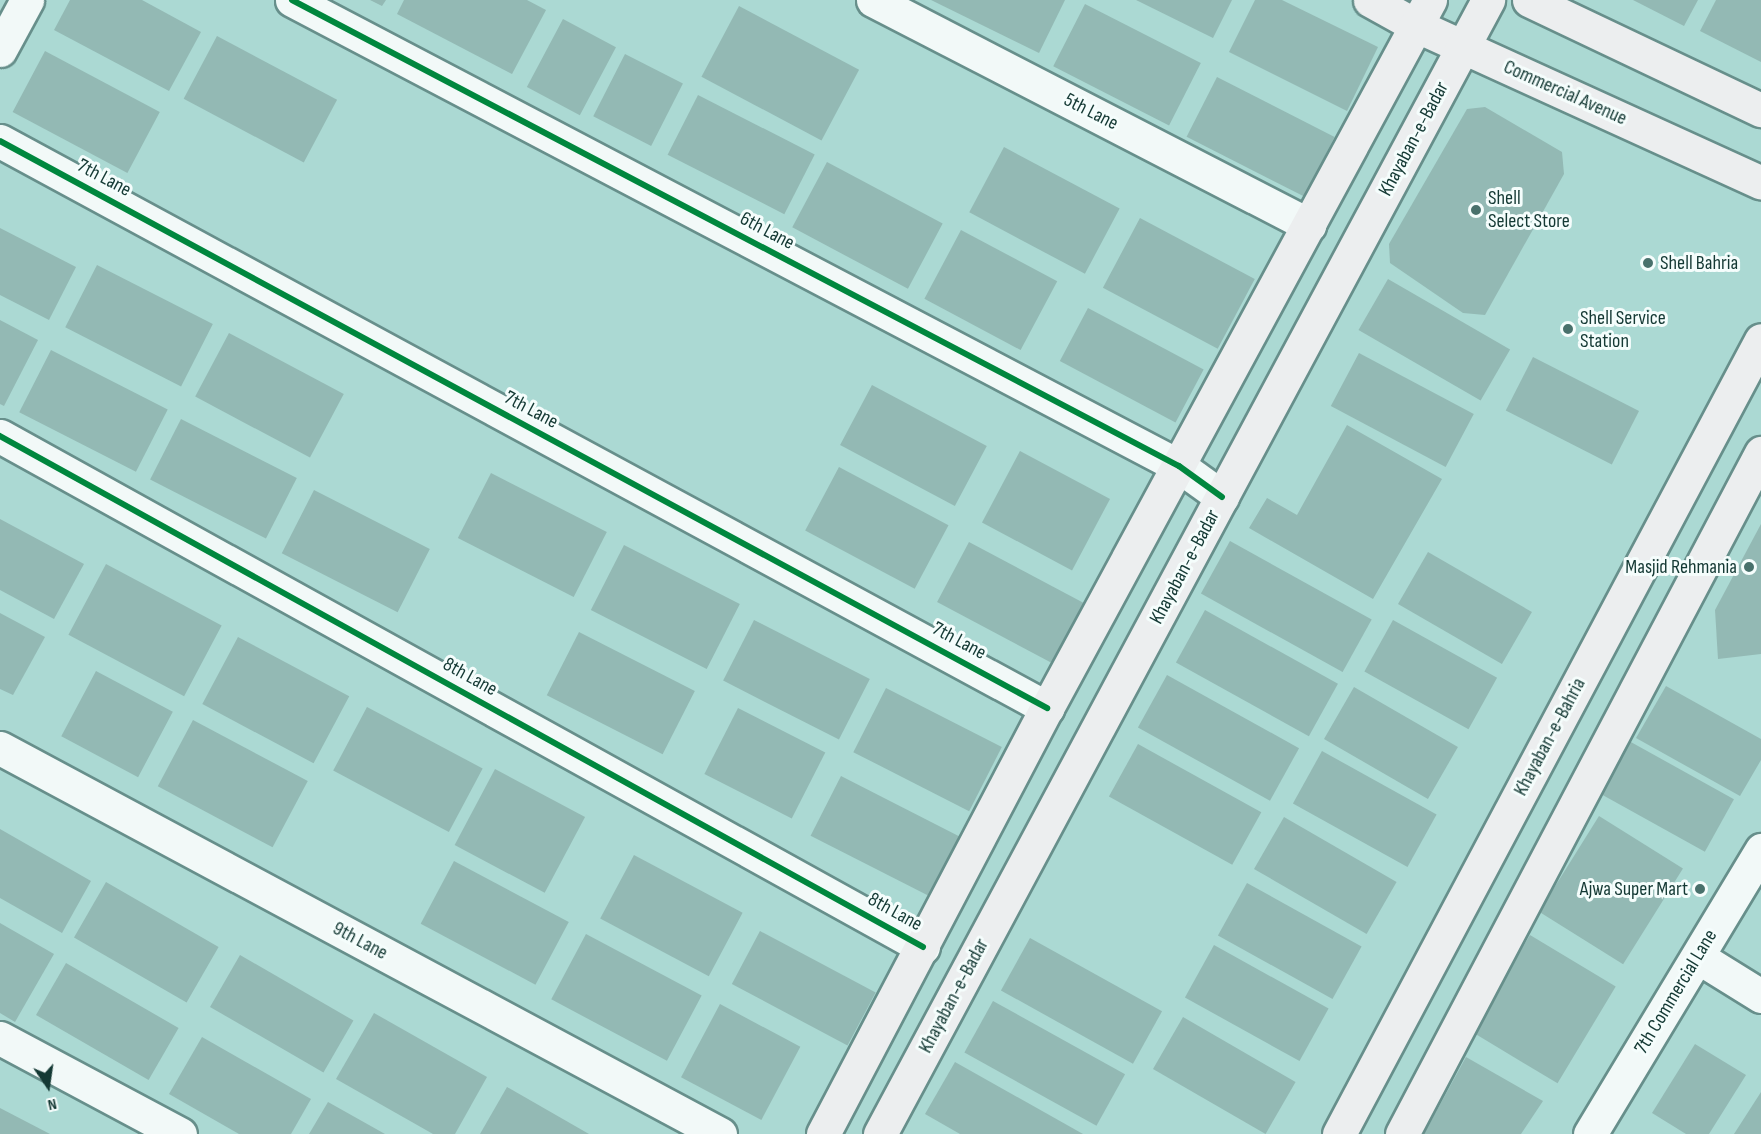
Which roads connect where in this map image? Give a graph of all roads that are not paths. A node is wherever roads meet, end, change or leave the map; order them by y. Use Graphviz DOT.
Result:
graph roads {
  1 [pos="27,0"];
  2 [pos="292,0"];
  3 [pos="873,0"];
  4 [pos="1370,0"];
  5 [pos="1488,0"];
  6 [pos="1529,0"];
  7 [pos="1422,12"];
  8 [pos="1463,46"];
  9 [pos="0,50"];
  10 [pos="1761,111"];
  11 [pos="0,141"];
  12 [pos="1759,186"];
  13 [pos="1309,225"];
  14 [pos="1761,340"];
  15 [pos="0,436"];
  16 [pos="1761,453"];
  17 [pos="1179,466"];
  18 [pos="1222,497"];
  19 [pos="1047,708"];
  20 [pos="0,748"];
  21 [pos="1761,850"];
  22 [pos="923,947"];
  23 [pos="1698,957"];
  24 [pos="1761,996"];
  25 [pos="0,1038"];
  26 [pos="180,1134"];
  27 [pos="720,1134"];
  28 [pos="823,1134"];
  29 [pos="880,1134"];
  30 [pos="1339,1134"];
  31 [pos="1402,1134"];
  32 [pos="1590,1134"];
  1 -- 9 [label="street"];
  2 -- 17 [label="street, 6th Lane"];
  3 -- 13 [label="street, 5th Lane"];
  4 -- 7 [label="main road, Commercial Avenue"];
  5 -- 8 [label="main road, Khayaban-e-Badar"];
  6 -- 10 [label="main road"];
  7 -- 8 [label="main road, Commercial Avenue"];
  7 -- 13 [label="main road"];
  8 -- 12 [label="main road, Commercial Avenue"];
  8 -- 18 [label="main road, Khayaban-e-Badar"];
  11 -- 19 [label="street, 7th Lane"];
  13 -- 17 [label="main road"];
  14 -- 30 [label="main road, Khayaban-e-Bahria"];
  15 -- 22 [label="street, 8th Lane"];
  16 -- 31 [label="main road"];
  17 -- 18 [label="street, 6th Lane"];
  17 -- 19 [label="main road"];
  18 -- 29 [label="main road, Khayaban-e-Badar"];
  19 -- 22 [label="main road"];
  20 -- 27 [label="street, 9th Lane"];
  21 -- 23 [label="street, 7th Commercial Lane"];
  22 -- 28 [label="main road"];
  23 -- 24 [label="street"];
  23 -- 32 [label="street, 7th Commercial Lane"];
  25 -- 26 [label="street"];
}
